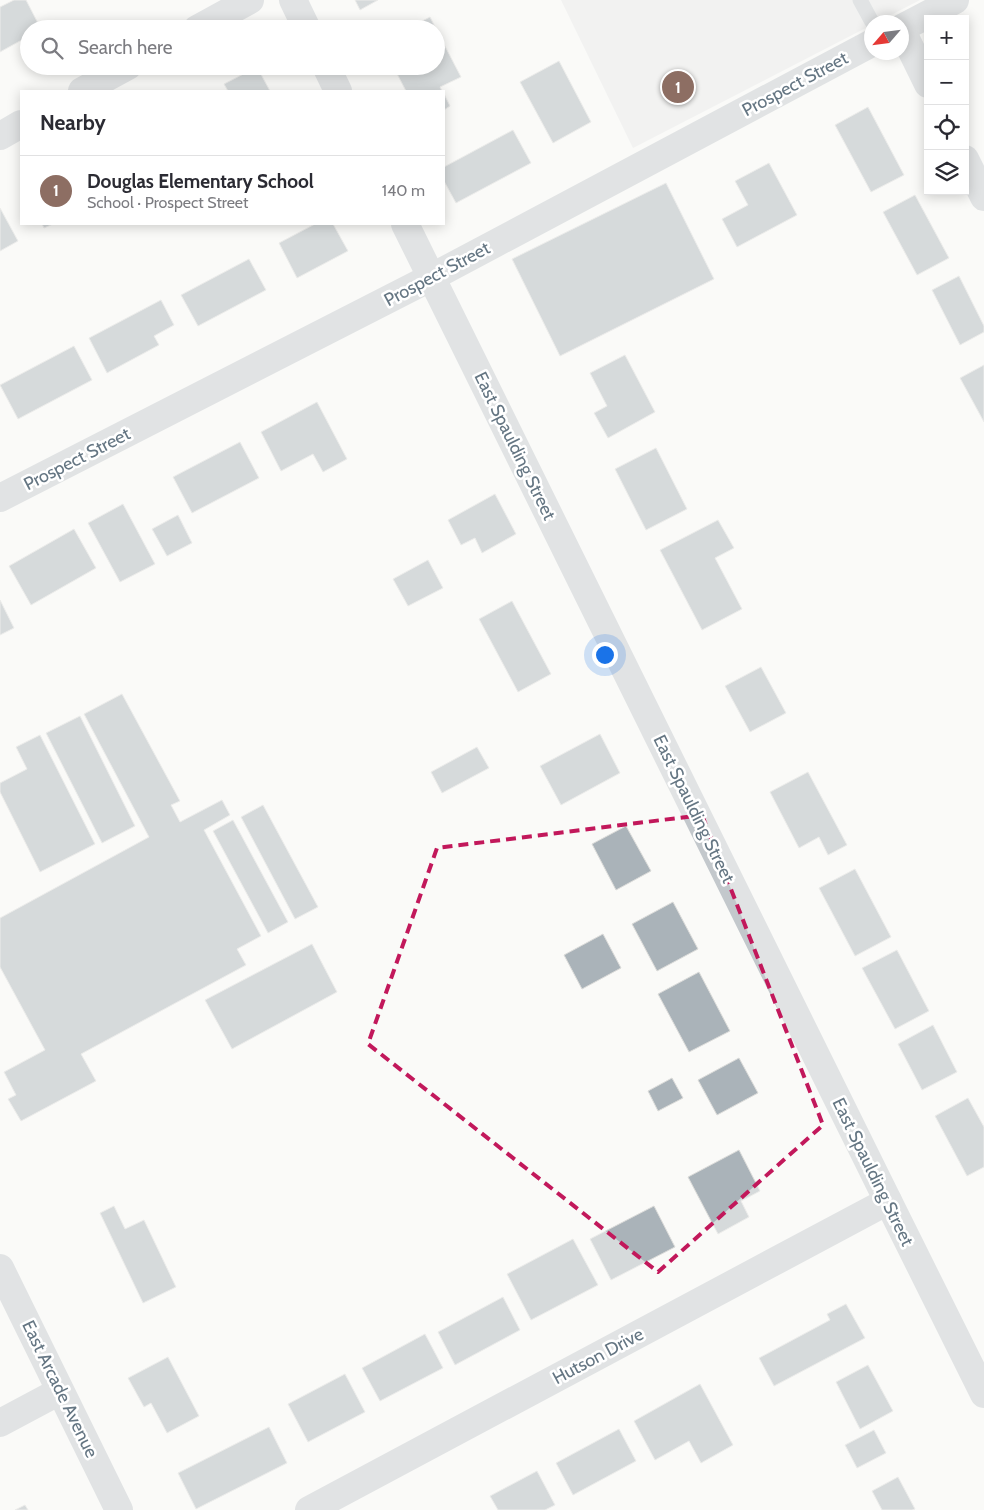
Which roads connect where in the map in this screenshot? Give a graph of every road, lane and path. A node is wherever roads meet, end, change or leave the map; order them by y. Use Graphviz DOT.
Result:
graph roads {
  1 [pos="250,0"];
  2 [pos="293,0"];
  3 [pos="860,0"];
  4 [pos="955,0"];
  5 [pos="868,15"];
  6 [pos="213,20"];
  7 [pos="303,20"];
  8 [pos="909,25"];
  9 [pos="909,44"];
  10 [pos="864,48"];
  11 [pos="111,75"];
  12 [pos="330,75"];
  13 [pos="924,76"];
  14 [pos="84,90"];
  15 [pos="338,90"];
  16 [pos="20,125"];
  17 [pos="0,136"];
  18 [pos="969,167"];
  19 [pos="984,197"];
  20 [pos="406,225"];
  21 [pos="432,277"];
  22 [pos="0,498"];
  23 [pos="888,1201"];
  24 [pos="0,1268"];
  25 [pos="60,1391"];
  26 [pos="984,1394"];
  27 [pos="0,1423"];
  28 [pos="119,1510"];
  29 [pos="310,1510"];
  1 -- 6 [label="street"];
  2 -- 7 [label="street"];
  3 -- 5 [label="lane"];
  4 -- 8 [label="street"];
  9 -- 13 [label="street"];
  10 -- 21 [label="street, Prospect Street"];
  11 -- 14 [label="street"];
  12 -- 15 [label="street"];
  16 -- 17 [label="street"];
  18 -- 19 [label="street"];
  20 -- 21 [label="street, East Spaulding Street"];
  21 -- 22 [label="street, Prospect Street"];
  21 -- 23 [label="street, East Spaulding Street"];
  23 -- 26 [label="street, East Spaulding Street"];
  23 -- 29 [label="street, Hutson Drive"];
  24 -- 25 [label="street, East Arcade Avenue"];
  25 -- 27 [label="street"];
  25 -- 28 [label="street, East Arcade Avenue"];
}
